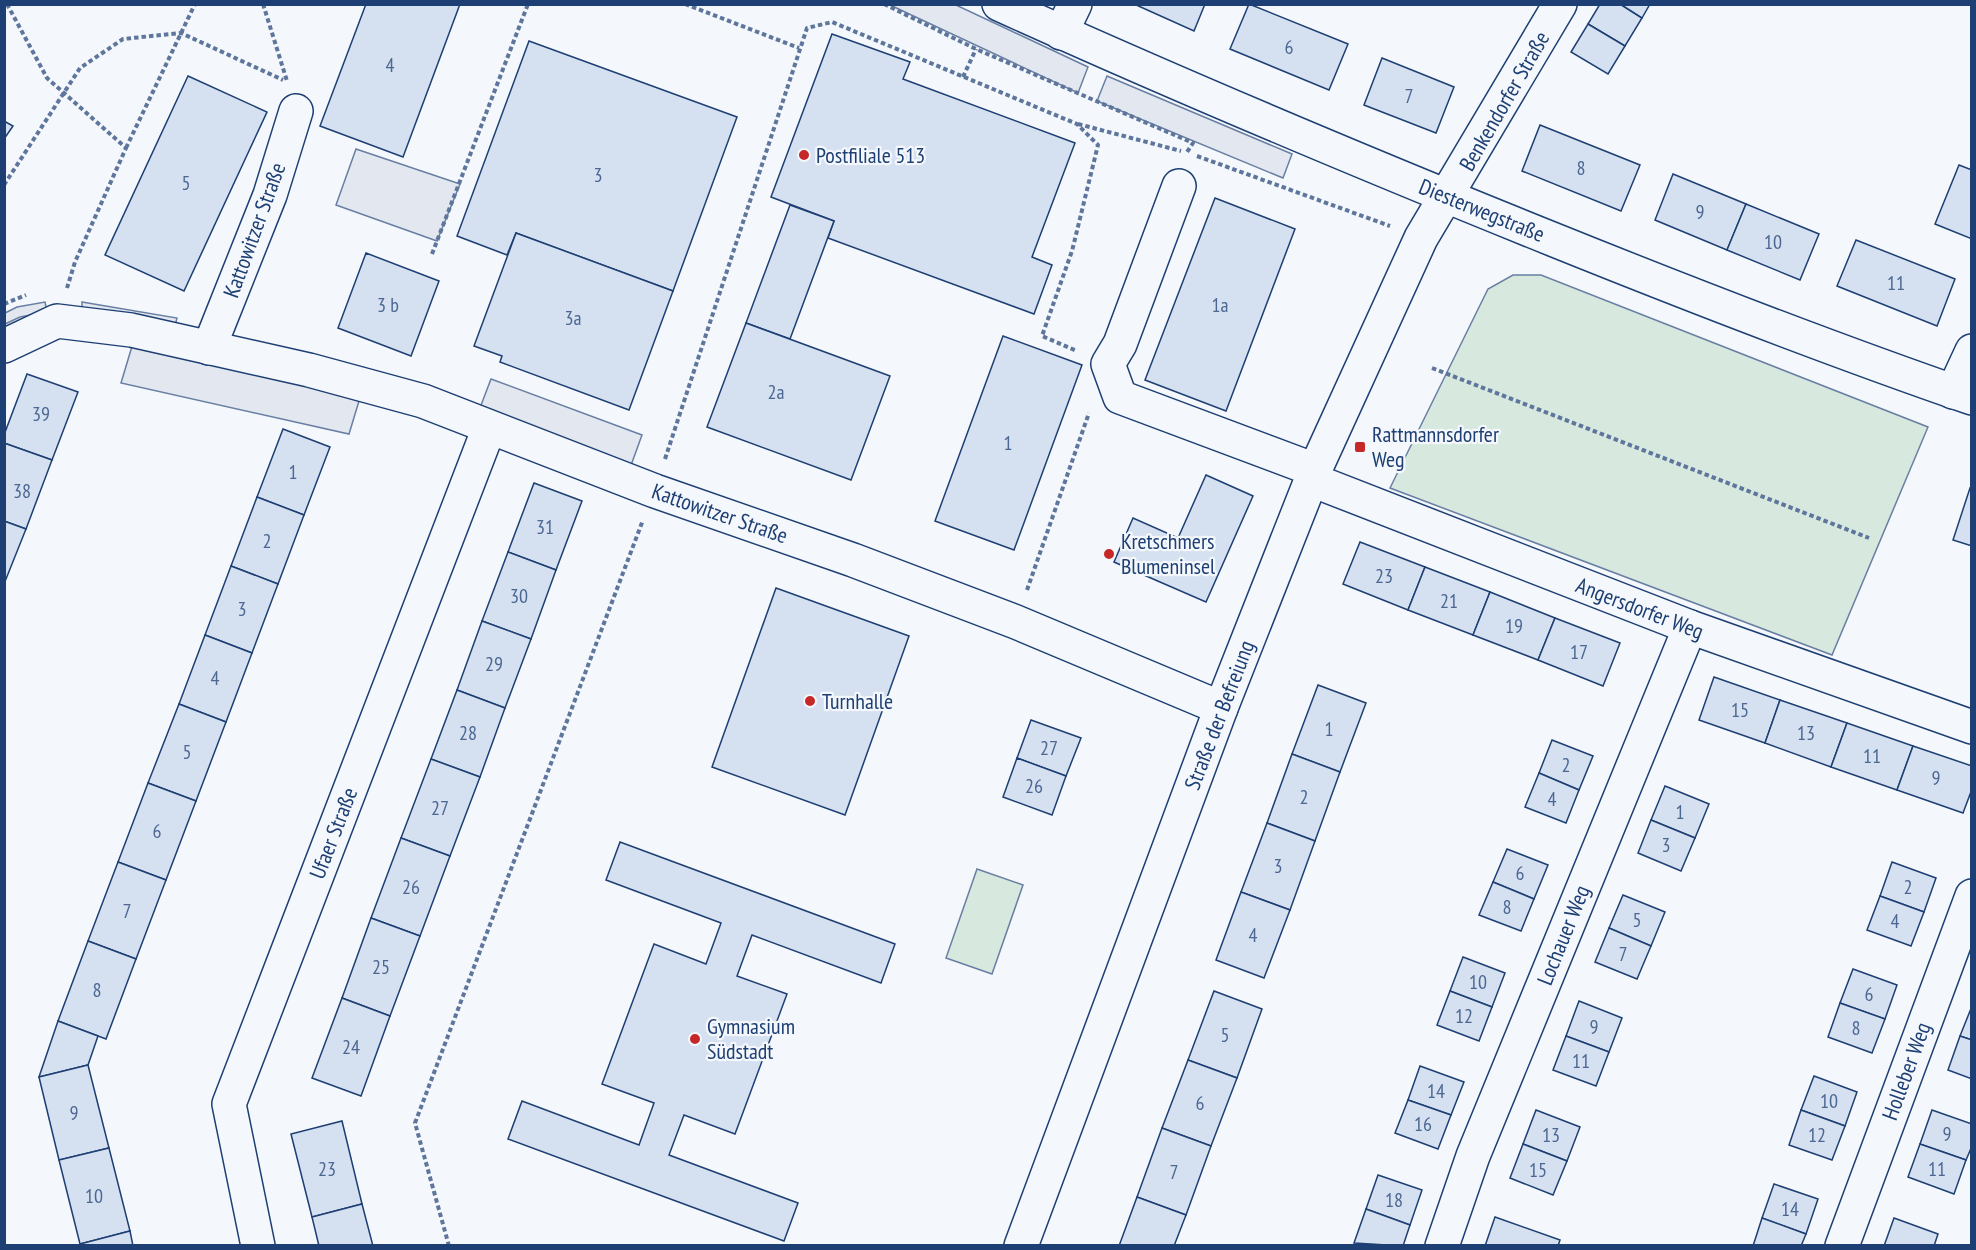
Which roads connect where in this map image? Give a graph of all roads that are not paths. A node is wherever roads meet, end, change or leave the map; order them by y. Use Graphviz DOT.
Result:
graph roads {
  1 [pos="999,4"];
  2 [pos="1560,4"];
  3 [pos="1068,19"];
  4 [pos="291,96"];
  5 [pos="1179,186"];
  6 [pos="1448,197"];
  7 [pos="4,346"];
  8 [pos="209,348"];
  9 [pos="1971,351"];
  10 [pos="1962,395"];
  11 [pos="489,428"];
  12 [pos="1314,475"];
  13 [pos="1690,627"];
  14 [pos="1221,708"];
  15 [pos="1971,727"];
  16 [pos="1971,896"];
  17 [pos="258,1245"];
  18 [pos="1021,1245"];
  19 [pos="1442,1245"];
  20 [pos="1842,1245"];
  1 -- 3 [label="street, Diesterwegstraße"];
  2 -- 6 [label="street, Benkendorfer Straße"];
  3 -- 6 [label="street, Diesterwegstraße"];
  4 -- 8 [label="street, Kattowitzer Straße"];
  5 -- 12 [label="street, Angersdorfer Weg"];
  6 -- 10 [label="street, Diesterwegstraße"];
  6 -- 12 [label="street, Straße der Befreiung"];
  7 -- 8 [label="street, Kattowitzer Straße"];
  8 -- 11 [label="street, Kattowitzer Straße"];
  9 -- 10 [label="street"];
  11 -- 14 [label="street, Kattowitzer Straße"];
  11 -- 17 [label="street, Ufaer Straße"];
  12 -- 13 [label="street, Angersdorfer Weg"];
  12 -- 14 [label="street, Straße der Befreiung"];
  13 -- 15 [label="street, Angersdorfer Weg"];
  13 -- 19 [label="street, Lochauer Weg"];
  14 -- 18 [label="street, Straße der Befreiung"];
  16 -- 20 [label="street, Holleber Weg"];
}
